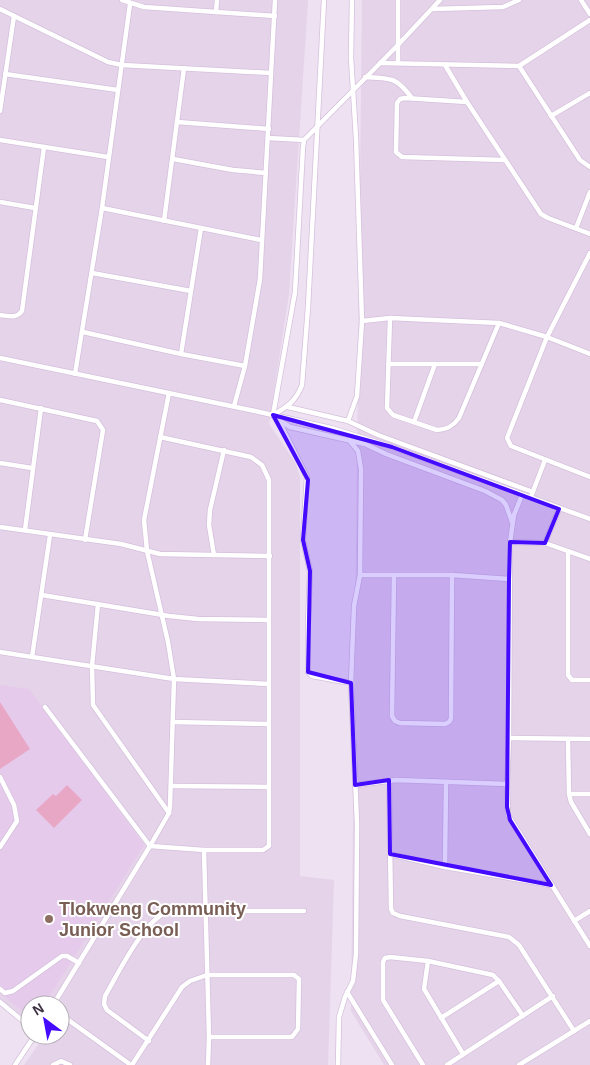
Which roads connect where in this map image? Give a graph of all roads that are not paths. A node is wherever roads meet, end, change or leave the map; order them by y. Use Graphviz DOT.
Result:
graph roads {
  1 [pos="122,0"];
  2 [pos="217,0"];
  3 [pos="275,0"];
  4 [pos="324,0"];
  5 [pos="352,0"];
  6 [pos="398,0"];
  7 [pos="440,0"];
  8 [pos="456,0"];
  9 [pos="581,0"];
  10 [pos="515,1"];
  11 [pos="130,4"];
  12 [pos="456,8"];
  13 [pos="0,9"];
  14 [pos="431,9"];
  15 [pos="216,12"];
  16 [pos="590,14"];
  17 [pos="14,16"];
  18 [pos="274,16"];
  19 [pos="590,20"];
  20 [pos="397,46"];
  21 [pos="380,63"];
  22 [pos="398,63"];
  23 [pos="445,64"];
  24 [pos="122,65"];
  25 [pos="519,66"];
  26 [pos="184,68"];
  27 [pos="271,73"];
  28 [pos="5,74"];
  29 [pos="365,77"];
  30 [pos="353,89"];
  31 [pos="118,90"];
  32 [pos="590,93"];
  33 [pos="412,98"];
  34 [pos="467,102"];
  35 [pos="0,111"];
  36 [pos="551,116"];
  37 [pos="177,122"];
  38 [pos="316,128"];
  39 [pos="269,129"];
  40 [pos="268,138"];
  41 [pos="0,140"];
  42 [pos="304,140"];
  43 [pos="44,147"];
  44 [pos="108,157"];
  45 [pos="173,159"];
  46 [pos="505,160"];
  47 [pos="590,166"];
  48 [pos="266,173"];
  49 [pos="590,192"];
  50 [pos="0,202"];
  51 [pos="35,208"];
  52 [pos="102,208"];
  53 [pos="164,221"];
  54 [pos="201,228"];
  55 [pos="576,228"];
  56 [pos="590,234"];
  57 [pos="261,240"];
  58 [pos="590,253"];
  59 [pos="92,273"];
  60 [pos="191,291"];
  61 [pos="0,315"];
  62 [pos="390,318"];
  63 [pos="362,321"];
  64 [pos="499,323"];
  65 [pos="83,332"];
  66 [pos="548,337"];
  67 [pos="181,354"];
  68 [pos="590,354"];
  69 [pos="0,358"];
  70 [pos="388,364"];
  71 [pos="435,364"];
  72 [pos="482,364"];
  73 [pos="245,366"];
  74 [pos="76,374"];
  75 [pos="169,393"];
  76 [pos="0,400"];
  77 [pos="234,406"];
  78 [pos="288,407"];
  79 [pos="41,408"];
  80 [pos="274,416"];
  81 [pos="348,421"];
  82 [pos="414,422"];
  83 [pos="160,437"];
  84 [pos="349,440"];
  85 [pos="224,450"];
  86 [pos="545,460"];
  87 [pos="0,463"];
  88 [pos="32,468"];
  89 [pos="590,477"];
  90 [pos="533,492"];
  91 [pos="522,495"];
  92 [pos="531,498"];
  93 [pos="559,509"];
  94 [pos="590,519"];
  95 [pos="513,524"];
  96 [pos="0,527"];
  97 [pos="25,530"];
  98 [pos="50,535"];
  99 [pos="85,540"];
  100 [pos="510,542"];
  101 [pos="545,543"];
  102 [pos="147,551"];
  103 [pos="568,551"];
  104 [pos="214,555"];
  105 [pos="270,556"];
  106 [pos="590,559"];
  107 [pos="394,575"];
  108 [pos="452,575"];
  109 [pos="360,576"];
  110 [pos="509,579"];
  111 [pos="42,595"];
  112 [pos="98,604"];
  113 [pos="162,614"];
  114 [pos="269,620"];
  115 [pos="0,652"];
  116 [pos="32,657"];
  117 [pos="92,666"];
  118 [pos="174,679"];
  119 [pos="590,680"];
  120 [pos="351,682"];
  121 [pos="269,684"];
  122 [pos="45,706"];
  123 [pos="173,722"];
  124 [pos="269,724"];
  125 [pos="509,738"];
  126 [pos="568,739"];
  127 [pos="590,739"];
  128 [pos="0,777"];
  129 [pos="389,780"];
  130 [pos="446,782"];
  131 [pos="507,784"];
  132 [pos="355,785"];
  133 [pos="172,786"];
  134 [pos="269,787"];
  135 [pos="569,794"];
  136 [pos="590,794"];
  137 [pos="169,813"];
  138 [pos="590,834"];
  139 [pos="150,846"];
  140 [pos="0,847"];
  141 [pos="204,850"];
  142 [pos="390,854"];
  143 [pos="445,867"];
  144 [pos="551,885"];
  145 [pos="304,911"];
  146 [pos="590,911"];
  147 [pos="206,912"];
  148 [pos="574,921"];
  149 [pos="590,946"];
  150 [pos="428,962"];
  151 [pos="78,963"];
  152 [pos="207,975"];
  153 [pos="499,981"];
  154 [pos="0,989"];
  155 [pos="347,992"];
  156 [pos="58,995"];
  157 [pos="553,996"];
  158 [pos="0,1002"];
  159 [pos="523,1016"];
  160 [pos="441,1018"];
  161 [pos="20,1019"];
  162 [pos="70,1021"];
  163 [pos="590,1021"];
  164 [pos="574,1031"];
  165 [pos="209,1037"];
  166 [pos="149,1040"];
  167 [pos="28,1045"];
  168 [pos="463,1054"];
  169 [pos="15,1065"];
  170 [pos="53,1065"];
  171 [pos="70,1065"];
  172 [pos="132,1065"];
  173 [pos="208,1065"];
  174 [pos="338,1065"];
  175 [pos="392,1065"];
  176 [pos="424,1065"];
  177 [pos="447,1065"];
  178 [pos="519,1065"];
  1 -- 11 [label="street"];
  2 -- 15 [label="street"];
  3 -- 18 [label="street"];
  4 -- 38 [label="street"];
  5 -- 30 [label="street"];
  6 -- 20 [label="street"];
  7 -- 14 [label="street"];
  8 -- 12 [label="street"];
  9 -- 16 [label="street"];
  10 -- 12 [label="street"];
  11 -- 15 [label="street"];
  11 -- 24 [label="street"];
  12 -- 14 [label="street"];
  13 -- 17 [label="street"];
  14 -- 20 [label="street"];
  15 -- 18 [label="street"];
  17 -- 24 [label="street"];
  17 -- 28 [label="street"];
  18 -- 27 [label="street"];
  19 -- 25 [label="street"];
  20 -- 21 [label="street"];
  20 -- 22 [label="street"];
  21 -- 22 [label="street"];
  21 -- 29 [label="street"];
  22 -- 23 [label="street"];
  23 -- 25 [label="street"];
  23 -- 34 [label="street"];
  24 -- 26 [label="street"];
  24 -- 31 [label="street"];
  25 -- 36 [label="street"];
  26 -- 27 [label="street"];
  26 -- 37 [label="street"];
  27 -- 39 [label="street"];
  28 -- 31 [label="street"];
  28 -- 35 [label="street"];
  29 -- 30 [label="street"];
  29 -- 33 [label="street"];
  30 -- 38 [label="street"];
  30 -- 63 [label="street"];
  31 -- 44 [label="street"];
  32 -- 36 [label="street"];
  33 -- 34 [label="street"];
  33 -- 46 [label="street"];
  34 -- 46 [label="street"];
  36 -- 47 [label="street"];
  37 -- 39 [label="street"];
  37 -- 45 [label="street"];
  38 -- 42 [label="street"];
  38 -- 78 [label="street"];
  39 -- 40 [label="street"];
  40 -- 42 [label="street"];
  40 -- 48 [label="street"];
  41 -- 43 [label="street"];
  42 -- 80 [label="street"];
  43 -- 44 [label="street"];
  43 -- 51 [label="street"];
  44 -- 52 [label="street"];
  45 -- 48 [label="street"];
  45 -- 53 [label="street"];
  46 -- 55 [label="street"];
  48 -- 57 [label="street"];
  49 -- 55 [label="street"];
  50 -- 51 [label="street"];
  51 -- 61 [label="street"];
  52 -- 53 [label="street"];
  52 -- 59 [label="street"];
  53 -- 54 [label="street"];
  54 -- 57 [label="street"];
  54 -- 60 [label="street"];
  55 -- 56 [label="street"];
  57 -- 73 [label="street"];
  58 -- 66 [label="street"];
  59 -- 60 [label="street"];
  59 -- 65 [label="street"];
  60 -- 67 [label="street"];
  62 -- 63 [label="street"];
  62 -- 64 [label="street"];
  62 -- 70 [label="street"];
  63 -- 81 [label="street"];
  64 -- 66 [label="street"];
  64 -- 72 [label="street"];
  65 -- 67 [label="street"];
  65 -- 74 [label="street"];
  66 -- 68 [label="street"];
  66 -- 86 [label="street"];
  67 -- 73 [label="street"];
  69 -- 74 [label="street"];
  70 -- 71 [label="street"];
  70 -- 82 [label="street"];
  71 -- 72 [label="street"];
  71 -- 82 [label="street"];
  72 -- 82 [label="street"];
  73 -- 77 [label="street"];
  74 -- 75 [label="street"];
  75 -- 77 [label="street"];
  75 -- 83 [label="street"];
  76 -- 79 [label="street"];
  77 -- 80 [label="street"];
  78 -- 80 [label="street"];
  78 -- 81 [label="street"];
  79 -- 88 [label="street"];
  79 -- 99 [label="street"];
  80 -- 84 [label="street"];
  80 -- 91 [label="street"];
  80 -- 120 [label="street"];
  81 -- 90 [label="street"];
  83 -- 85 [label="street"];
  83 -- 102 [label="street"];
  84 -- 95 [label="street"];
  84 -- 109 [label="street"];
  85 -- 104 [label="street"];
  85 -- 105 [label="street"];
  86 -- 89 [label="street"];
  86 -- 90 [label="street"];
  87 -- 88 [label="street"];
  88 -- 97 [label="street"];
  90 -- 92 [label="street"];
  91 -- 92 [label="street"];
  91 -- 95 [label="street"];
  92 -- 93 [label="street"];
  93 -- 94 [label="street"];
  93 -- 101 [label="street"];
  95 -- 100 [label="street"];
  96 -- 97 [label="street"];
  97 -- 98 [label="street"];
  98 -- 99 [label="street"];
  98 -- 111 [label="street"];
  99 -- 102 [label="street"];
  100 -- 101 [label="street"];
  100 -- 110 [label="street"];
  101 -- 103 [label="street"];
  102 -- 104 [label="street"];
  102 -- 113 [label="street"];
  103 -- 106 [label="street"];
  103 -- 119 [label="street"];
  104 -- 105 [label="street"];
  105 -- 114 [label="street"];
  107 -- 108 [label="street"];
  107 -- 108 [label="street"];
  107 -- 109 [label="street"];
  108 -- 110 [label="street"];
  109 -- 120 [label="street"];
  110 -- 125 [label="street"];
  111 -- 112 [label="street"];
  111 -- 116 [label="street"];
  112 -- 113 [label="street"];
  112 -- 117 [label="street"];
  113 -- 114 [label="street"];
  113 -- 118 [label="street"];
  114 -- 121 [label="street"];
  115 -- 116 [label="street"];
  116 -- 117 [label="street"];
  117 -- 118 [label="street"];
  117 -- 137 [label="street"];
  118 -- 121 [label="street"];
  118 -- 123 [label="street"];
  120 -- 132 [label="street"];
  121 -- 124 [label="street"];
  122 -- 139 [label="street"];
  123 -- 124 [label="street"];
  123 -- 133 [label="street"];
  124 -- 134 [label="street"];
  125 -- 126 [label="street"];
  125 -- 131 [label="street"];
  126 -- 127 [label="street"];
  126 -- 135 [label="street"];
  128 -- 140 [label="street"];
  129 -- 130 [label="street"];
  129 -- 132 [label="street"];
  129 -- 142 [label="street"];
  130 -- 131 [label="street"];
  130 -- 143 [label="street"];
  131 -- 144 [label="street"];
  132 -- 155 [label="street"];
  133 -- 134 [label="street"];
  133 -- 137 [label="street"];
  134 -- 141 [label="street"];
  135 -- 136 [label="street"];
  135 -- 138 [label="street"];
  137 -- 139 [label="street"];
  139 -- 141 [label="street"];
  139 -- 151 [label="street"];
  141 -- 147 [label="street"];
  142 -- 143 [label="street"];
  142 -- 157 [label="street"];
  143 -- 144 [label="street"];
  144 -- 148 [label="street"];
  145 -- 147 [label="street"];
  146 -- 148 [label="street"];
  147 -- 152 [label="street"];
  147 -- 166 [label="street"];
  148 -- 149 [label="street"];
  150 -- 153 [label="street"];
  150 -- 160 [label="street"];
  150 -- 176 [label="street"];
  151 -- 154 [label="street"];
  151 -- 156 [label="street"];
  152 -- 165 [label="street"];
  152 -- 165 [label="street"];
  152 -- 166 [label="street"];
  153 -- 159 [label="street"];
  153 -- 160 [label="street"];
  155 -- 174 [label="street"];
  155 -- 175 [label="street"];
  157 -- 159 [label="street"];
  157 -- 164 [label="street"];
  158 -- 161 [label="street"];
  159 -- 168 [label="street"];
  160 -- 168 [label="street"];
  162 -- 172 [label="street"];
  163 -- 164 [label="street"];
  164 -- 178 [label="street"];
  165 -- 173 [label="street"];
  166 -- 172 [label="street"];
  167 -- 169 [label="street"];
  168 -- 177 [label="street"];
  170 -- 171 [label="street"];
}
